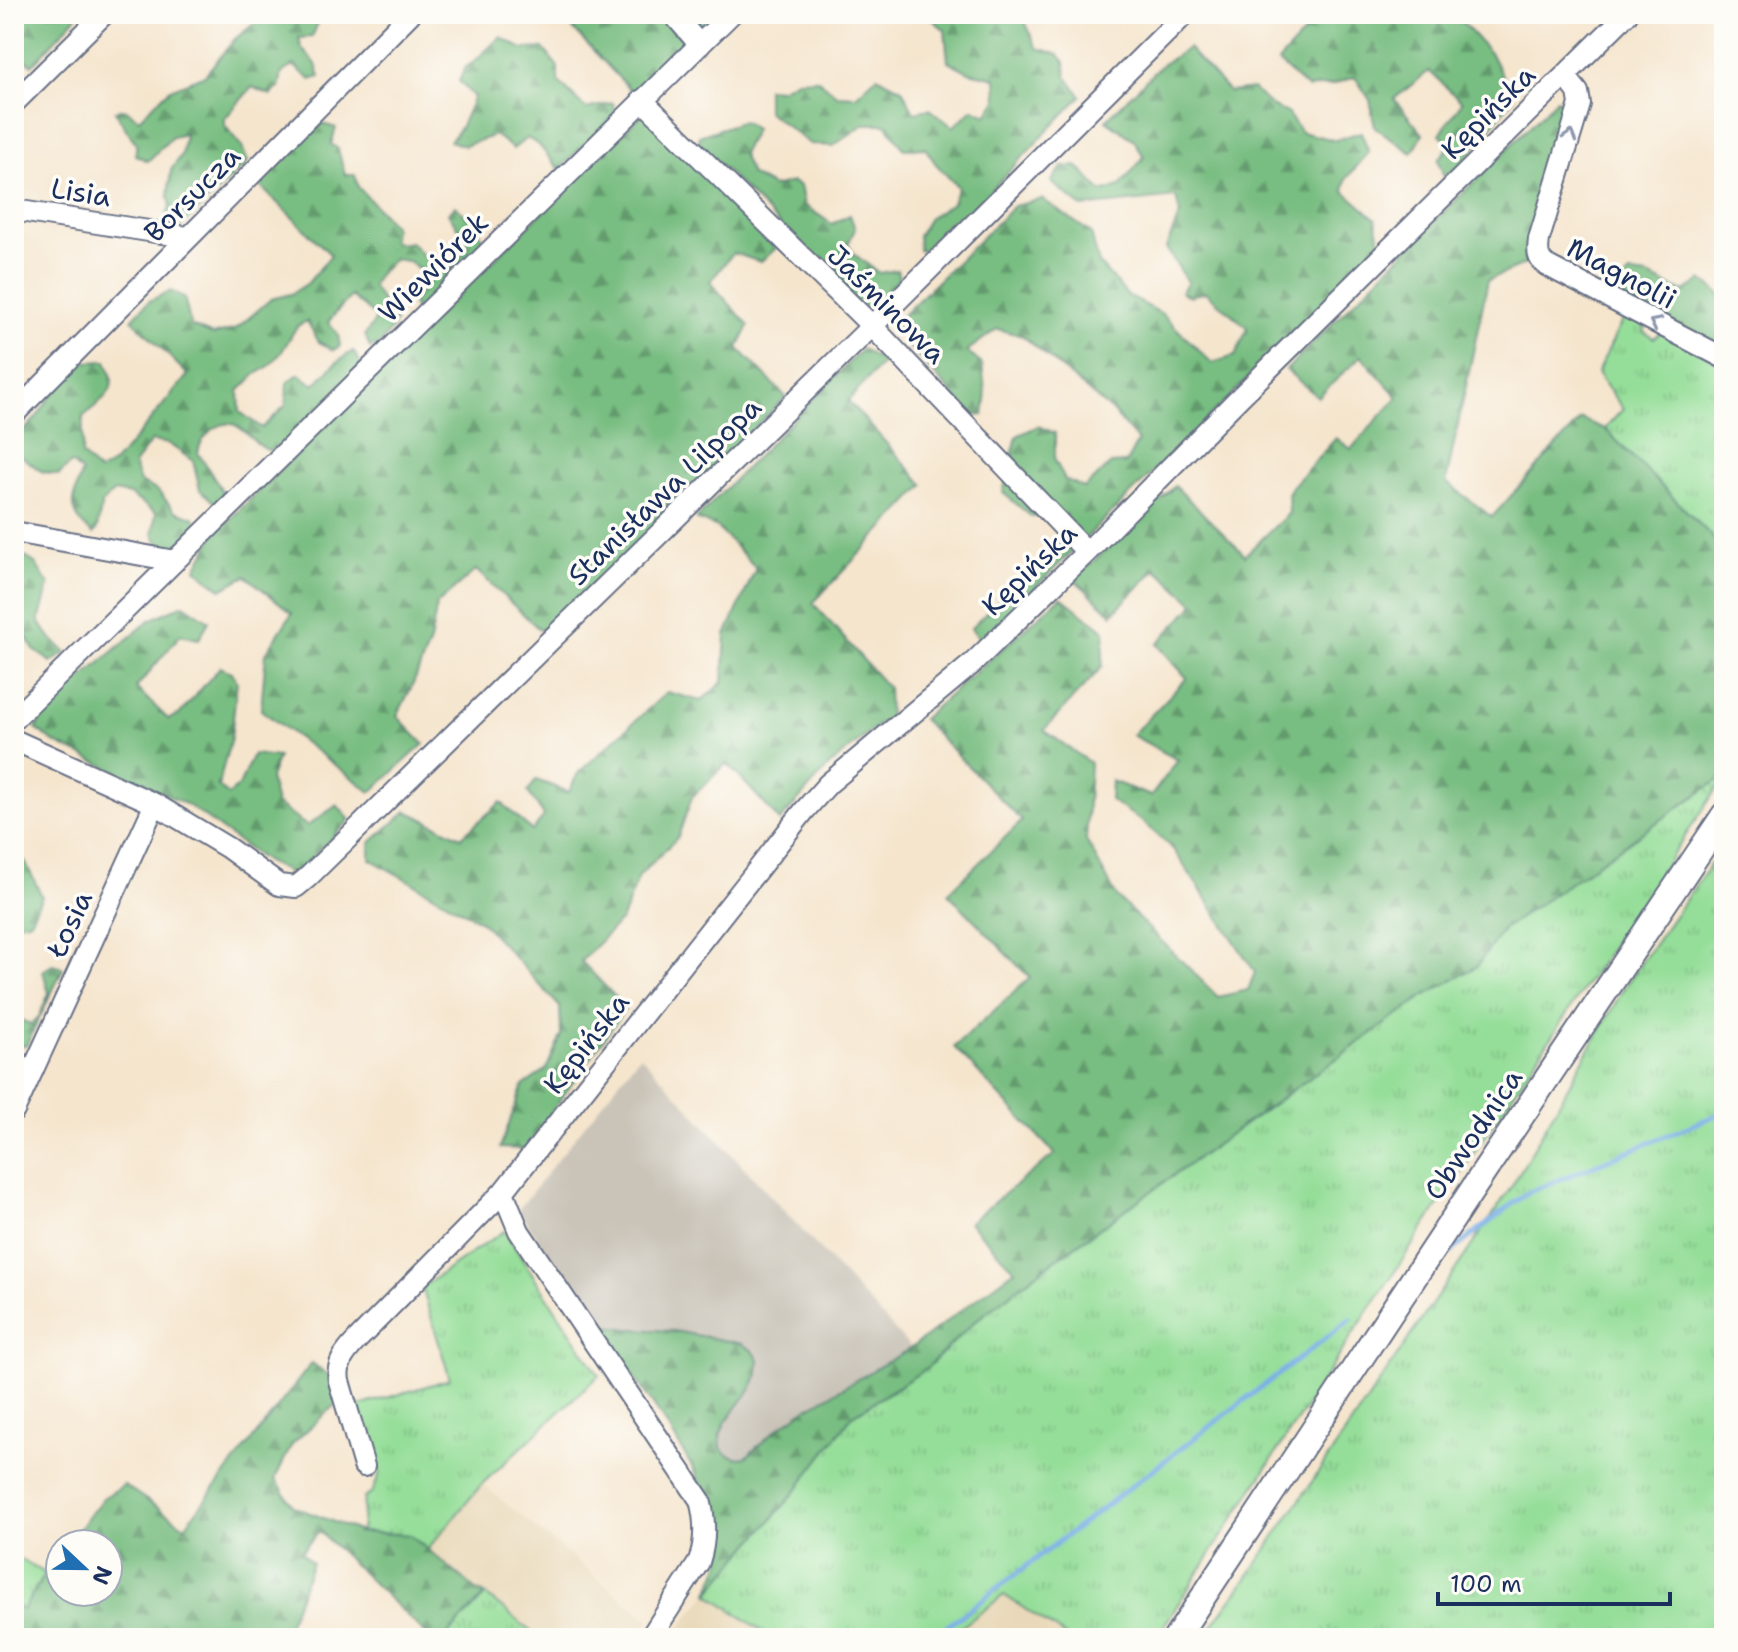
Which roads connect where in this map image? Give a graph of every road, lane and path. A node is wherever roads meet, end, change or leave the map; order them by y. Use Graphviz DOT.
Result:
graph roads {
  1 [pos="104,14"];
  2 [pos="410,14"];
  3 [pos="673,14"];
  4 [pos="731,14"];
  5 [pos="1185,14"];
  6 [pos="1627,14"];
  7 [pos="700,45"];
  8 [pos="1565,76"];
  9 [pos="642,100"];
  10 [pos="14,103"];
  11 [pos="14,210"];
  12 [pos="187,237"];
  13 [pos="872,326"];
  14 [pos="1724,358"];
  15 [pos="14,414"];
  16 [pos="14,532"];
  17 [pos="1087,552"];
  18 [pos="175,561"];
  19 [pos="14,719"];
  20 [pos="18,746"];
  21 [pos="155,804"];
  22 [pos="1724,815"];
  23 [pos="14,1111"];
  24 [pos="503,1192"];
  25 [pos="364,1466"];
  26 [pos="650,1638"];
  27 [pos="1176,1638"];
  1 -- 10 [label="street"];
  2 -- 12 [label="street, Borsucza"];
  3 -- 7 [label="street"];
  4 -- 7 [label="street, Wiewiórek"];
  5 -- 13 [label="street, Stanisława Lilpopa"];
  6 -- 8 [label="street, Kępińska"];
  7 -- 9 [label="street, Wiewiórek"];
  14 -- 8 [label="street, Magnolii, one-way"];
  8 -- 17 [label="street, Kępińska"];
  9 -- 13 [label="street, Jaśminowa"];
  9 -- 18 [label="street, Wiewiórek"];
  11 -- 12 [label="street, Lisia"];
  12 -- 15 [label="street, Borsucza"];
  13 -- 17 [label="street, Jaśminowa"];
  13 -- 21 [label="street, Stanisława Lilpopa"];
  16 -- 18 [label="street"];
  17 -- 24 [label="street, Kępińska"];
  18 -- 19 [label="street, Wiewiórek"];
  20 -- 21 [label="street"];
  21 -- 23 [label="street, Łosia"];
  22 -- 27 [label="main road, Obwodnica"];
  24 -- 25 [label="street, Kępińska"];
  24 -- 26 [label="street"];
}
